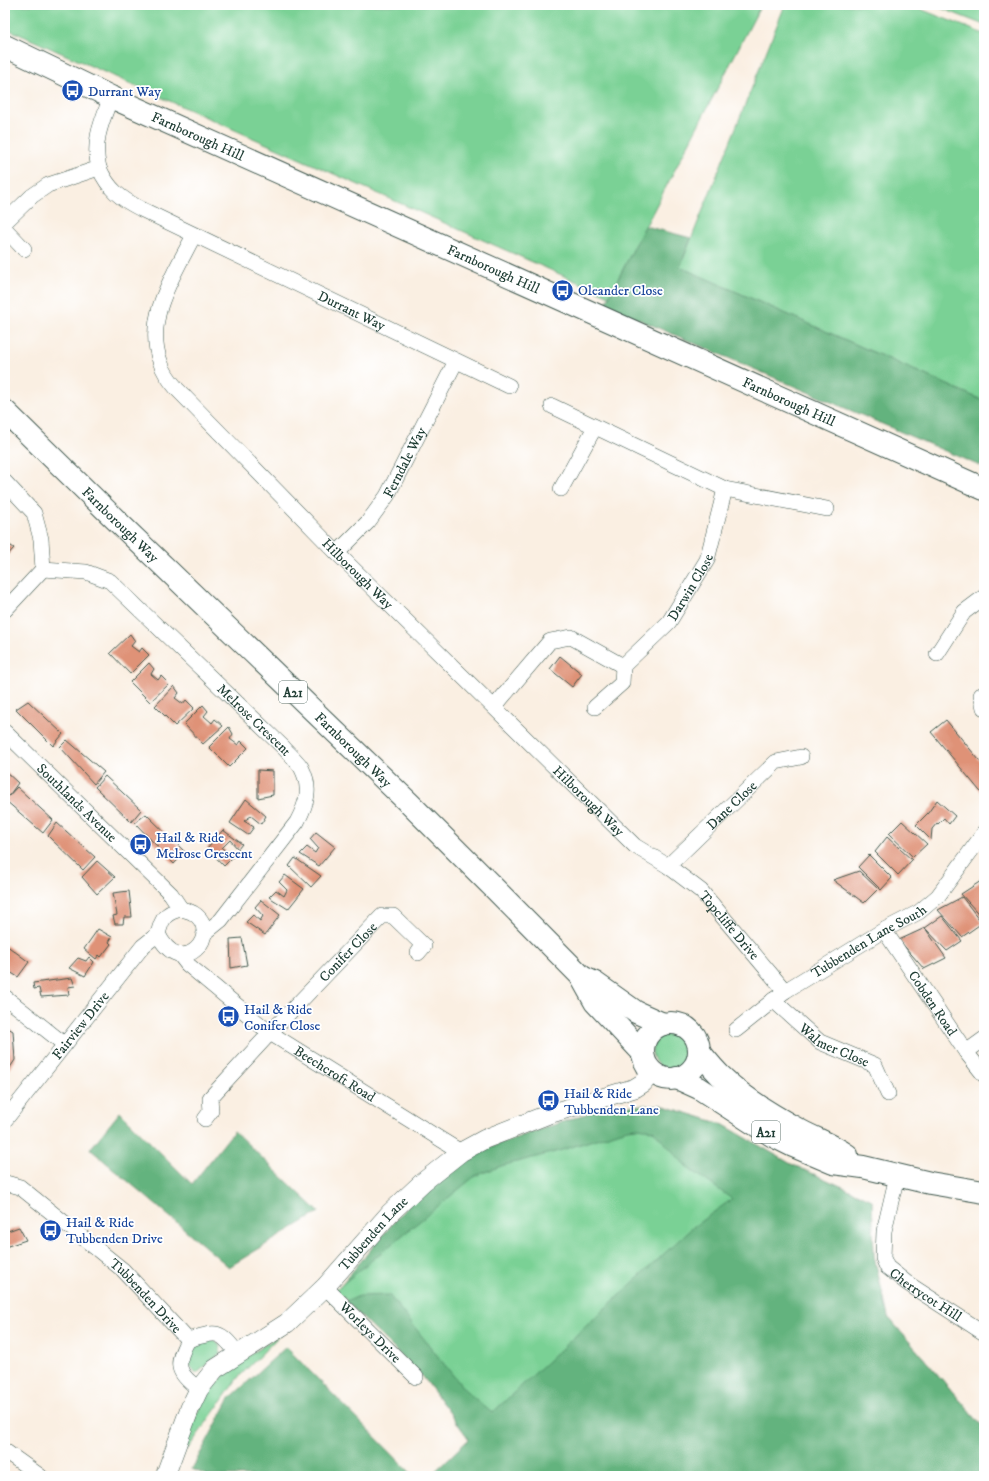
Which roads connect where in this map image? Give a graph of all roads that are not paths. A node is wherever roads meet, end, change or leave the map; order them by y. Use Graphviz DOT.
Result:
graph roads {
  1 [pos="5,46"];
  2 [pos="111,98"];
  3 [pos="99,168"];
  4 [pos="5,222"];
  5 [pos="5,229"];
  6 [pos="194,235"];
  7 [pos="24,248"];
  8 [pos="456,361"];
  9 [pos="509,386"];
  10 [pos="552,406"];
  11 [pos="5,411"];
  12 [pos="595,427"];
  13 [pos="5,482"];
  14 [pos="984,488"];
  15 [pos="561,489"];
  16 [pos="725,489"];
  17 [pos="827,509"];
  18 [pos="337,553"];
  19 [pos="43,569"];
  20 [pos="984,597"];
  21 [pos="5,610"];
  22 [pos="937,654"];
  23 [pos="623,666"];
  24 [pos="494,707"];
  25 [pos="595,707"];
  26 [pos="5,732"];
  27 [pos="801,757"];
  28 [pos="984,833"];
  29 [pos="668,866"];
  30 [pos="181,909"];
  31 [pos="884,930"];
  32 [pos="205,933"];
  33 [pos="158,934"];
  34 [pos="418,953"];
  35 [pos="180,955"];
  36 [pos="580,975"];
  37 [pos="785,991"];
  38 [pos="5,997"];
  39 [pos="773,1000"];
  40 [pos="663,1024"];
  41 [pos="736,1030"];
  42 [pos="270,1033"];
  43 [pos="984,1039"];
  44 [pos="64,1044"];
  45 [pos="699,1051"];
  46 [pos="966,1052"];
  47 [pos="642,1053"];
  48 [pos="652,1072"];
  49 [pos="984,1075"];
  50 [pos="677,1078"];
  51 [pos="888,1094"];
  52 [pos="205,1119"];
  53 [pos="5,1120"];
  54 [pos="461,1152"];
  55 [pos="864,1167"];
  56 [pos="897,1176"];
  57 [pos="5,1183"];
  58 [pos="984,1192"];
  59 [pos="325,1287"];
  60 [pos="984,1333"];
  61 [pos="188,1340"];
  62 [pos="238,1354"];
  63 [pos="416,1377"];
  64 [pos="199,1389"];
  65 [pos="5,1451"];
  66 [pos="40,1476"];
  67 [pos="165,1476"];
  1 -- 2 [label="main road, Farnborough Hill"];
  2 -- 3 [label="street, Durrant Way"];
  2 -- 14 [label="main road, Farnborough Hill"];
  3 -- 4 [label="street"];
  3 -- 6 [label="street, Durrant Way"];
  5 -- 7 [label="street"];
  6 -- 8 [label="street, Durrant Way"];
  6 -- 18 [label="street, Hilborough Way"];
  8 -- 9 [label="street, Durrant Way"];
  8 -- 18 [label="street, Ferndale Way"];
  10 -- 12 [label="street"];
  11 -- 36 [label="main road, Farnborough Way / A21"];
  12 -- 15 [label="street"];
  12 -- 16 [label="street"];
  13 -- 19 [label="street"];
  16 -- 17 [label="street"];
  16 -- 23 [label="street, Darwin Close"];
  18 -- 24 [label="street, Hilborough Way"];
  19 -- 21 [label="street"];
  19 -- 32 [label="street, Melrose Crescent"];
  20 -- 22 [label="street"];
  23 -- 24 [label="street"];
  23 -- 25 [label="street"];
  24 -- 29 [label="street, Hilborough Way"];
  26 -- 30 [label="street, Southlands Avenue"];
  27 -- 29 [label="street, Dane Close"];
  28 -- 31 [label="street, Tubbenden Lane South"];
  29 -- 37 [label="street, Topcliffe Drive"];
  30 -- 32 [label="street"];
  30 -- 33 [label="street"];
  31 -- 37 [label="street, Tubbenden Lane South"];
  31 -- 46 [label="street, Cobden Road"];
  32 -- 35 [label="street"];
  33 -- 35 [label="street"];
  33 -- 44 [label="street, Fairview Drive"];
  34 -- 42 [label="street, Conifer Close"];
  35 -- 42 [label="street, Beechcroft Road"];
  36 -- 40 [label="main road, Farnborough Way / A21"];
  36 -- 47 [label="main road, Farnborough Way / A21"];
  37 -- 39 [label="street, Tubbenden Lane South"];
  38 -- 44 [label="street"];
  39 -- 41 [label="street, Tubbenden Lane South"];
  39 -- 51 [label="street, Walmer Close"];
  40 -- 45 [label="main road"];
  40 -- 47 [label="main road"];
  42 -- 52 [label="street"];
  42 -- 54 [label="street, Beechcroft Road"];
  43 -- 46 [label="street"];
  44 -- 53 [label="street, Fairview Drive"];
  45 -- 50 [label="main road"];
  45 -- 55 [label="main road, A21"];
  46 -- 49 [label="street, Cobden Road"];
  47 -- 48 [label="main road"];
  48 -- 50 [label="main road"];
  48 -- 54 [label="street, Tubbenden Lane"];
  50 -- 55 [label="main road, A21"];
  54 -- 59 [label="street, Tubbenden Lane"];
  55 -- 56 [label="main road, A21"];
  56 -- 58 [label="main road, A21"];
  56 -- 60 [label="street, Cherrycot Hill"];
  57 -- 61 [label="street, Tubbenden Drive"];
  59 -- 62 [label="street, Tubbenden Lane"];
  59 -- 63 [label="street, Worleys Drive"];
  61 -- 62 [label="street, Tubbenden Drive"];
  61 -- 64 [label="street, Tubbenden Drive"];
  62 -- 64 [label="street, Tubbenden Lane"];
  64 -- 67 [label="street, Tubbenden Lane"];
  65 -- 66 [label="street"];
}
